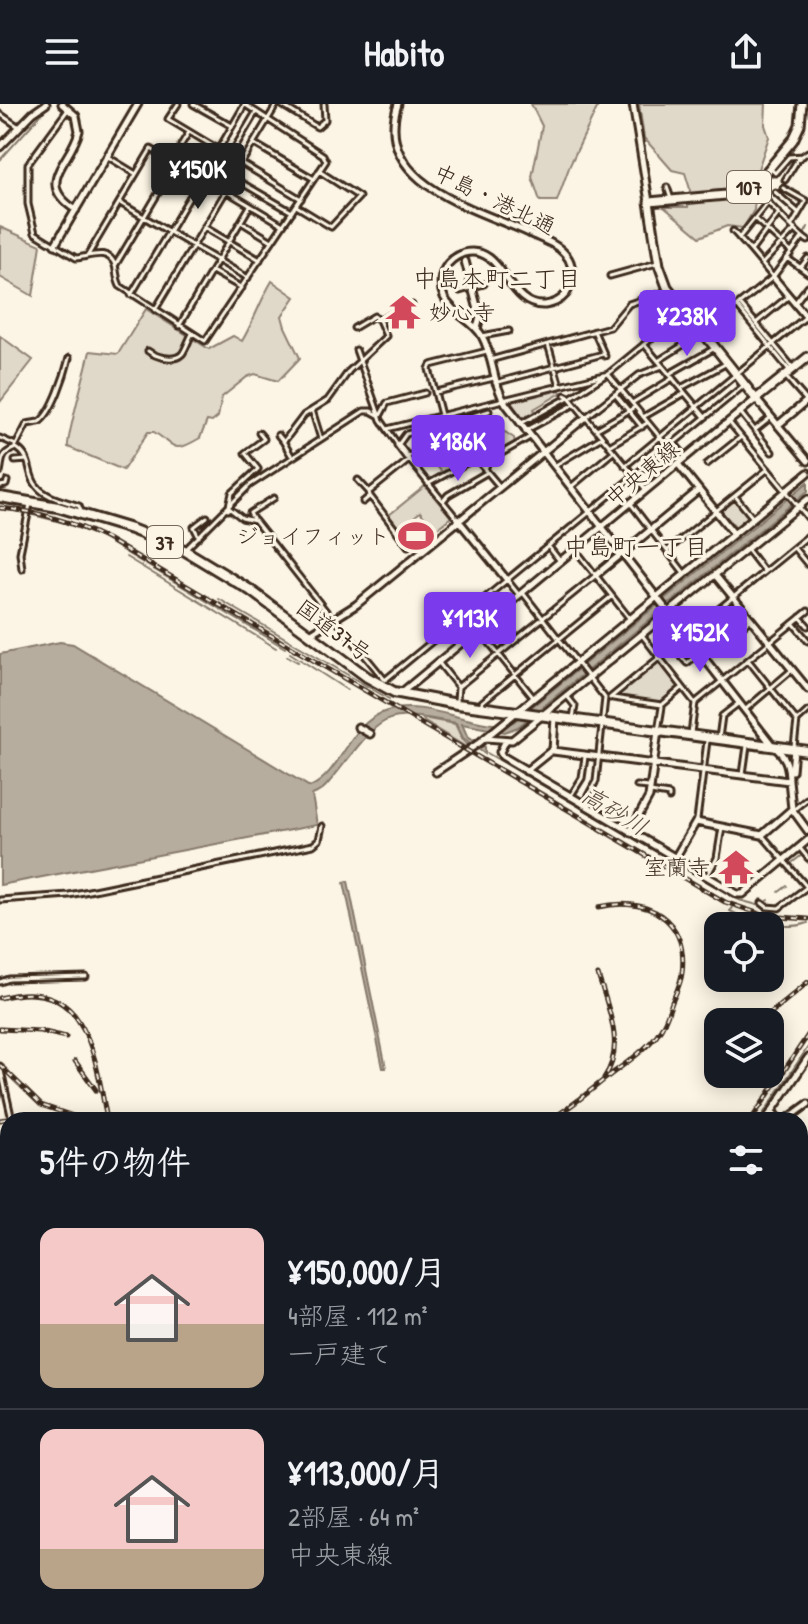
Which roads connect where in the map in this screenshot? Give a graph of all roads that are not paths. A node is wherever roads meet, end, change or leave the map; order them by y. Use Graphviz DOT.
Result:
graph roads {
  1 [pos="46,104"];
  2 [pos="62,104"];
  3 [pos="138,104"];
  4 [pos="178,104"];
  5 [pos="193,104"];
  6 [pos="278,104"];
  7 [pos="317,104"];
  8 [pos="398,104"];
  9 [pos="633,104"];
  10 [pos="802,104"];
  11 [pos="247,105"];
  12 [pos="324,106"];
  13 [pos="69,108"];
  14 [pos="256,112"];
  15 [pos="0,114"];
  16 [pos="805,116"];
  17 [pos="267,119"];
  18 [pos="232,126"];
  19 [pos="19,127"];
  20 [pos="189,132"];
  21 [pos="253,143"];
  22 [pos="181,145"];
  23 [pos="0,147"];
  24 [pos="219,149"];
  25 [pos="808,152"];
  26 [pos="230,155"];
  27 [pos="803,156"];
  28 [pos="107,157"];
  29 [pos="242,162"];
  30 [pos="176,163"];
  31 [pos="771,169"];
  32 [pos="319,171"];
  33 [pos="136,174"];
  34 [pos="314,179"];
  35 [pos="785,180"];
  36 [pos="667,187"];
  37 [pos="783,188"];
  38 [pos="775,192"];
  39 [pos="762,196"];
  40 [pos="301,199"];
  41 [pos="671,200"];
  42 [pos="649,202"];
  43 [pos="768,202"];
  44 [pos="120,203"];
  45 [pos="250,206"];
  46 [pos="296,206"];
  47 [pos="76,210"];
  48 [pos="292,212"];
  49 [pos="779,213"];
  50 [pos="799,213"];
  51 [pos="144,217"];
  52 [pos="755,219"];
  53 [pos="241,222"];
  54 [pos="283,225"];
  55 [pos="204,227"];
  56 [pos="794,227"];
  57 [pos="766,230"];
  58 [pos="169,231"];
  59 [pos="733,231"];
  60 [pos="739,238"];
  61 [pos="802,238"];
  62 [pos="273,241"];
  63 [pos="808,241"];
  64 [pos="229,242"];
  65 [pos="781,243"];
  66 [pos="55,245"];
  67 [pos="194,245"];
  68 [pos="751,251"];
  69 [pos="791,253"];
  70 [pos="88,256"];
  71 [pos="787,258"];
  72 [pos="808,258"];
  73 [pos="218,260"];
  74 [pos="260,260"];
  75 [pos="465,261"];
  76 [pos="658,263"];
  77 [pos="762,264"];
  78 [pos="115,266"];
  79 [pos="801,267"];
  80 [pos="212,271"];
  81 [pos="808,273"];
  82 [pos="610,276"];
  83 [pos="773,277"];
  84 [pos="248,278"];
  85 [pos="484,284"];
  86 [pos="808,286"];
  87 [pos="472,287"];
  88 [pos="242,288"];
  89 [pos="460,291"];
  90 [pos="669,291"];
  91 [pos="131,295"];
  92 [pos="789,296"];
  93 [pos="795,303"];
  94 [pos="412,305"];
  95 [pos="739,305"];
  96 [pos="155,310"];
  97 [pos="685,311"];
  98 [pos="807,317"];
  99 [pos="379,320"];
  100 [pos="756,323"];
  101 [pos="179,326"];
  102 [pos="354,328"];
  103 [pos="477,329"];
  104 [pos="509,331"];
  105 [pos="594,331"];
  106 [pos="703,333"];
  107 [pos="192,334"];
  108 [pos="482,336"];
  109 [pos="548,344"];
  110 [pos="644,344"];
  111 [pos="771,345"];
  112 [pos="715,348"];
  113 [pos="356,350"];
  114 [pos="148,351"];
  115 [pos="487,351"];
  116 [pos="808,357"];
  117 [pos="69,358"];
  118 [pos="360,360"];
  119 [pos="490,360"];
  120 [pos="658,361"];
  121 [pos="727,363"];
  122 [pos="662,366"];
  123 [pos="554,367"];
  124 [pos="790,372"];
  125 [pos="736,374"];
  126 [pos="607,375"];
  127 [pos="671,376"];
  128 [pos="495,380"];
  129 [pos="745,384"];
  130 [pos="560,387"];
  131 [pos="681,388"];
  132 [pos="620,389"];
  133 [pos="436,392"];
  134 [pos="425,393"];
  135 [pos="685,393"];
  136 [pos="615,394"];
  137 [pos="568,396"];
  138 [pos="756,399"];
  139 [pos="503,400"];
  140 [pos="807,401"];
  141 [pos="575,404"];
  142 [pos="633,405"];
  143 [pos="697,407"];
  144 [pos="312,410"];
  145 [pos="489,411"];
  146 [pos="629,411"];
  147 [pos="740,412"];
  148 [pos="441,415"];
  149 [pos="380,416"];
  150 [pos="771,416"];
  151 [pos="586,417"];
  152 [pos="643,417"];
  153 [pos="705,417"];
  154 [pos="729,422"];
  155 [pos="648,423"];
  156 [pos="448,424"];
  157 [pos="520,424"];
  158 [pos="778,425"];
  159 [pos="642,427"];
  160 [pos="387,429"];
  161 [pos="597,429"];
  162 [pos="755,430"];
  163 [pos="525,431"];
  164 [pos="259,433"];
  165 [pos="278,435"];
  166 [pos="530,437"];
  167 [pos="602,437"];
  168 [pos="660,437"];
  169 [pos="741,437"];
  170 [pos="0,438"];
  171 [pos="321,439"];
  172 [pos="461,440"];
  173 [pos="283,441"];
  174 [pos="674,443"];
  175 [pos="398,445"];
  176 [pos="16,446"];
  177 [pos="609,446"];
  178 [pos="669,448"];
  179 [pos="543,452"];
  180 [pos="613,452"];
  181 [pos="772,452"];
  182 [pos="245,454"];
  183 [pos="292,456"];
  184 [pos="686,457"];
  185 [pos="240,458"];
  186 [pos="475,458"];
  187 [pos="27,459"];
  188 [pos="408,459"];
  189 [pos="15,461"];
  190 [pos="808,461"];
  191 [pos="678,464"];
  192 [pos="707,464"];
  193 [pos="554,466"];
  194 [pos="625,466"];
  195 [pos="768,469"];
  196 [pos="486,471"];
  197 [pos="0,472"];
  198 [pos="808,473"];
  199 [pos="633,476"];
  200 [pos="358,480"];
  201 [pos="7,481"];
  202 [pos="428,484"];
  203 [pos="0,486"];
  204 [pos="500,487"];
  205 [pos="571,487"];
  206 [pos="646,490"];
  207 [pos="699,490"];
  208 [pos="787,492"];
  209 [pos="369,494"];
  210 [pos="735,496"];
  211 [pos="0,497"];
  212 [pos="274,498"];
  213 [pos="808,499"];
  214 [pos="30,501"];
  215 [pos="443,501"];
  216 [pos="363,502"];
  217 [pos="630,503"];
  218 [pos="798,506"];
  219 [pos="229,509"];
  220 [pos="591,511"];
  221 [pos="716,511"];
  222 [pos="82,514"];
  223 [pos="207,517"];
  224 [pos="753,518"];
  225 [pos="808,518"];
  226 [pos="255,521"];
  227 [pos="459,521"];
  228 [pos="603,526"];
  229 [pos="651,529"];
  230 [pos="275,530"];
  231 [pos="734,534"];
  232 [pos="808,536"];
  233 [pos="199,537"];
  234 [pos="269,537"];
  235 [pos="408,546"];
  236 [pos="548,546"];
  237 [pos="794,548"];
  238 [pos="575,549"];
  239 [pos="747,549"];
  240 [pos="184,550"];
  241 [pos="668,550"];
  242 [pos="623,552"];
  243 [pos="560,561"];
  244 [pos="808,565"];
  245 [pos="22,569"];
  246 [pos="765,572"];
  247 [pos="685,574"];
  248 [pos="596,575"];
  249 [pos="715,575"];
  250 [pos="507,580"];
  251 [pos="520,593"];
  252 [pos="612,596"];
  253 [pos="733,597"];
  254 [pos="659,598"];
  255 [pos="668,610"];
  256 [pos="808,611"];
  257 [pos="466,614"];
  258 [pos="800,617"];
  259 [pos="543,618"];
  260 [pos="630,619"];
  261 [pos="751,619"];
  262 [pos="334,620"];
  263 [pos="793,623"];
  264 [pos="808,626"];
  265 [pos="479,627"];
  266 [pos="310,634"];
  267 [pos="642,635"];
  268 [pos="688,635"];
  269 [pos="559,640"];
  270 [pos="808,641"];
  271 [pos="770,642"];
  272 [pos="673,647"];
  273 [pos="499,653"];
  274 [pos="703,654"];
  275 [pos="660,658"];
  276 [pos="748,660"];
  277 [pos="438,661"];
  278 [pos="578,664"];
  279 [pos="793,670"];
  280 [pos="516,674"];
  281 [pos="587,676"];
  282 [pos="723,680"];
  283 [pos="458,687"];
  284 [pos="683,687"];
  285 [pos="770,689"];
  286 [pos="808,689"];
  287 [pos="400,694"];
  288 [pos="567,696"];
  289 [pos="533,697"];
  290 [pos="608,698"];
  291 [pos="740,702"];
  292 [pos="695,703"];
  293 [pos="457,704"];
  294 [pos="662,705"];
  295 [pos="481,707"];
  296 [pos="746,709"];
  297 [pos="808,711"];
  298 [pos="520,712"];
  299 [pos="539,715"];
  300 [pos="555,717"];
  301 [pos="573,719"];
  302 [pos="797,721"];
  303 [pos="602,723"];
  304 [pos="358,727"];
  305 [pos="658,731"];
  306 [pos="370,734"];
  307 [pos="691,735"];
  308 [pos="708,737"];
  309 [pos="485,738"];
  310 [pos="719,738"];
  311 [pos="505,742"];
  312 [pos="747,742"];
  313 [pos="772,745"];
  314 [pos="794,748"];
  315 [pos="552,750"];
  316 [pos="808,751"];
  317 [pos="585,755"];
  318 [pos="600,757"];
  319 [pos="654,764"];
  320 [pos="703,770"];
  321 [pos="526,771"];
  322 [pos="436,772"];
  323 [pos="743,775"];
  324 [pos="789,781"];
  325 [pos="637,786"];
  326 [pos="650,790"];
  327 [pos="570,797"];
  328 [pos="669,798"];
  329 [pos="808,798"];
  330 [pos="583,805"];
  331 [pos="793,809"];
  332 [pos="696,822"];
  333 [pos="322,826"];
  334 [pos="722,827"];
  335 [pos="808,831"];
  336 [pos="630,832"];
  337 [pos="762,835"];
  338 [pos="808,840"];
  339 [pos="799,847"];
  340 [pos="675,858"];
  341 [pos="808,858"];
  342 [pos="783,861"];
  343 [pos="707,877"];
  344 [pos="808,887"];
  345 [pos="0,900"];
  346 [pos="764,905"];
  347 [pos="86,977"];
  348 [pos="0,982"];
  349 [pos="808,1058"];
  350 [pos="0,1066"];
  351 [pos="10,1112"];
  352 [pos="772,1112"];
  1 -- 19 [label="street"];
  2 -- 13 [label="street"];
  3 -- 28 [label="street"];
  4 -- 20 [label="street"];
  5 -- 18 [label="street"];
  6 -- 12 [label="street"];
  6 -- 17 [label="street"];
  7 -- 12 [label="street"];
  8 -- 103 [label="street, 中島・港北通"];
  9 -- 42 [label="street"];
  10 -- 16 [label="main road, 107"];
  11 -- 14 [label="street"];
  11 -- 18 [label="street"];
  13 -- 47 [label="street"];
  13 -- 66 [label="street"];
  14 -- 17 [label="street"];
  14 -- 26 [label="street"];
  15 -- 19 [label="street"];
  16 -- 31 [label="main road, 107"];
  17 -- 21 [label="street"];
  17 -- 32 [label="street"];
  18 -- 24 [label="street"];
  19 -- 23 [label="street"];
  20 -- 22 [label="street"];
  20 -- 24 [label="street"];
  21 -- 29 [label="street"];
  21 -- 34 [label="street"];
  24 -- 26 [label="street"];
  25 -- 27 [label="street"];
  26 -- 29 [label="street"];
  26 -- 48 [label="street"];
  27 -- 31 [label="street"];
  27 -- 35 [label="street"];
  28 -- 33 [label="street"];
  28 -- 47 [label="street"];
  29 -- 40 [label="street"];
  30 -- 33 [label="street"];
  30 -- 51 [label="street"];
  30 -- 58 [label="street"];
  31 -- 41 [label="main road, 107"];
  32 -- 34 [label="street"];
  32 -- 46 [label="street"];
  33 -- 44 [label="street"];
  34 -- 40 [label="street"];
  36 -- 41 [label="street"];
  37 -- 50 [label="street"];
  38 -- 50 [label="street"];
  39 -- 43 [label="street"];
  40 -- 46 [label="street"];
  41 -- 42 [label="main road, 107"];
  42 -- 76 [label="main road"];
  43 -- 49 [label="street"];
  43 -- 52 [label="street"];
  44 -- 51 [label="street"];
  44 -- 70 [label="street"];
  45 -- 53 [label="street"];
  45 -- 54 [label="street"];
  45 -- 55 [label="street"];
  46 -- 48 [label="street"];
  47 -- 66 [label="street"];
  48 -- 54 [label="street"];
  49 -- 56 [label="street"];
  49 -- 57 [label="street"];
  50 -- 56 [label="street"];
  51 -- 58 [label="street"];
  51 -- 78 [label="street"];
  52 -- 57 [label="street"];
  52 -- 60 [label="street"];
  53 -- 62 [label="street"];
  53 -- 64 [label="street"];
  54 -- 62 [label="street"];
  55 -- 64 [label="street"];
  55 -- 67 [label="street"];
  56 -- 61 [label="street"];
  56 -- 65 [label="street"];
  57 -- 65 [label="street"];
  57 -- 68 [label="street"];
  58 -- 67 [label="street"];
  58 -- 91 [label="street"];
  59 -- 60 [label="street"];
  60 -- 68 [label="street"];
  61 -- 63 [label="street"];
  61 -- 69 [label="street"];
  62 -- 74 [label="street"];
  64 -- 73 [label="street"];
  64 -- 74 [label="street"];
  65 -- 69 [label="street"];
  65 -- 77 [label="street"];
  66 -- 70 [label="street"];
  67 -- 73 [label="street"];
  67 -- 96 [label="street"];
  68 -- 77 [label="street"];
  69 -- 71 [label="street"];
  70 -- 78 [label="street"];
  71 -- 79 [label="street"];
  71 -- 83 [label="street"];
  72 -- 79 [label="street"];
  73 -- 80 [label="street"];
  73 -- 84 [label="street"];
  74 -- 84 [label="street"];
  75 -- 87 [label="street"];
  76 -- 82 [label="street"];
  76 -- 90 [label="main road"];
  77 -- 83 [label="street"];
  78 -- 91 [label="street"];
  79 -- 81 [label="street"];
  80 -- 88 [label="street"];
  80 -- 101 [label="street"];
  83 -- 92 [label="street"];
  83 -- 95 [label="street"];
  84 -- 88 [label="street"];
  85 -- 87 [label="street"];
  86 -- 93 [label="street"];
  87 -- 89 [label="street"];
  87 -- 103 [label="street"];
  88 -- 107 [label="street"];
  90 -- 97 [label="main road"];
  90 -- 105 [label="street"];
  91 -- 96 [label="street"];
  92 -- 93 [label="street"];
  92 -- 100 [label="street"];
  93 -- 98 [label="street"];
  94 -- 99 [label="street"];
  95 -- 100 [label="street"];
  95 -- 106 [label="street"];
  95 -- 111 [label="street"];
  96 -- 101 [label="street"];
  97 -- 106 [label="main road"];
  97 -- 110 [label="street"];
  98 -- 111 [label="street"];
  99 -- 102 [label="street"];
  99 -- 118 [label="street"];
  100 -- 111 [label="street"];
  101 -- 107 [label="street"];
  103 -- 108 [label="street, 中島・港北通"];
  104 -- 108 [label="street"];
  105 -- 109 [label="street"];
  105 -- 123 [label="street"];
  106 -- 112 [label="main road"];
  106 -- 120 [label="street"];
  107 -- 114 [label="street"];
  108 -- 115 [label="street, 中島・港北通"];
  109 -- 119 [label="street"];
  109 -- 123 [label="street"];
  110 -- 120 [label="street"];
  110 -- 126 [label="street"];
  111 -- 124 [label="street"];
  111 -- 125 [label="street"];
  112 -- 121 [label="main road"];
  112 -- 127 [label="street"];
  113 -- 118 [label="street"];
  115 -- 119 [label="street, 中島・港北通"];
  115 -- 133 [label="street"];
  116 -- 124 [label="main road"];
  117 -- 176 [label="street"];
  118 -- 144 [label="street"];
  118 -- 149 [label="street"];
  119 -- 128 [label="street, 中島・港北通"];
  120 -- 122 [label="street"];
  121 -- 125 [label="main road"];
  121 -- 131 [label="street"];
  122 -- 127 [label="street"];
  122 -- 132 [label="street"];
  123 -- 128 [label="street"];
  123 -- 130 [label="street"];
  124 -- 138 [label="main road"];
  124 -- 140 [label="street"];
  125 -- 129 [label="main road"];
  125 -- 143 [label="street"];
  126 -- 130 [label="street"];
  126 -- 132 [label="street"];
  126 -- 137 [label="street"];
  127 -- 131 [label="street"];
  127 -- 142 [label="street"];
  128 -- 133 [label="street"];
  128 -- 139 [label="street, 中島・港北通"];
  129 -- 138 [label="main road"];
  129 -- 153 [label="street"];
  130 -- 139 [label="street"];
  131 -- 135 [label="street"];
  132 -- 136 [label="street"];
  132 -- 142 [label="street"];
  133 -- 148 [label="street"];
  134 -- 149 [label="street"];
  135 -- 143 [label="street"];
  135 -- 152 [label="street"];
  136 -- 146 [label="street"];
  136 -- 151 [label="street"];
  137 -- 141 [label="street"];
  137 -- 157 [label="street"];
  138 -- 147 [label="street, 中央東線"];
  138 -- 150 [label="street"];
  139 -- 148 [label="street"];
  139 -- 157 [label="street, 中島・港北通"];
  140 -- 158 [label="street"];
  141 -- 151 [label="street"];
  141 -- 163 [label="street"];
  142 -- 146 [label="street"];
  142 -- 152 [label="street"];
  143 -- 153 [label="street"];
  143 -- 168 [label="street"];
  144 -- 171 [label="street"];
  144 -- 173 [label="street"];
  145 -- 156 [label="street"];
  146 -- 159 [label="street"];
  146 -- 161 [label="street"];
  147 -- 154 [label="street, 中央東線"];
  147 -- 162 [label="street"];
  148 -- 160 [label="street"];
  149 -- 160 [label="street"];
  149 -- 171 [label="street"];
  150 -- 158 [label="street"];
  150 -- 162 [label="street"];
  151 -- 161 [label="street"];
  151 -- 179 [label="street"];
  152 -- 155 [label="street"];
  153 -- 174 [label="street"];
  154 -- 169 [label="street"];
  154 -- 184 [label="street, 中央東線"];
  155 -- 159 [label="street"];
  155 -- 168 [label="street"];
  156 -- 172 [label="street"];
  156 -- 175 [label="street"];
  157 -- 163 [label="street, 中島・港北通"];
  158 -- 190 [label="street"];
  159 -- 177 [label="street"];
  160 -- 175 [label="street"];
  161 -- 167 [label="street"];
  162 -- 181 [label="street"];
  163 -- 166 [label="street, 中島・港北通"];
  164 -- 182 [label="street"];
  165 -- 173 [label="street"];
  166 -- 179 [label="street, 中島・港北通"];
  166 -- 196 [label="street"];
  167 -- 177 [label="street"];
  167 -- 193 [label="street"];
  168 -- 178 [label="street"];
  168 -- 194 [label="street"];
  169 -- 192 [label="street"];
  169 -- 195 [label="street"];
  170 -- 176 [label="street"];
  171 -- 183 [label="street"];
  172 -- 186 [label="street"];
  172 -- 188 [label="street"];
  173 -- 183 [label="street"];
  174 -- 178 [label="street"];
  174 -- 184 [label="street"];
  175 -- 188 [label="street"];
  176 -- 187 [label="street"];
  176 -- 197 [label="street"];
  177 -- 180 [label="street"];
  178 -- 199 [label="street"];
  179 -- 193 [label="street, 中島・港北通"];
  179 -- 204 [label="street"];
  180 -- 194 [label="street"];
  180 -- 205 [label="street"];
  182 -- 185 [label="street"];
  182 -- 219 [label="street"];
  183 -- 219 [label="street"];
  184 -- 191 [label="street, 中央東線"];
  186 -- 196 [label="street"];
  186 -- 202 [label="street"];
  187 -- 189 [label="street"];
  187 -- 222 [label="street"];
  188 -- 202 [label="street"];
  188 -- 209 [label="street"];
  191 -- 206 [label="street, 中央東線"];
  191 -- 207 [label="street"];
  193 -- 205 [label="street, 中島・港北通"];
  194 -- 199 [label="street"];
  195 -- 208 [label="street"];
  195 -- 210 [label="street"];
  196 -- 204 [label="street"];
  196 -- 215 [label="street"];
  198 -- 208 [label="street"];
  199 -- 206 [label="street"];
  199 -- 220 [label="street"];
  200 -- 209 [label="street"];
  201 -- 203 [label="street"];
  202 -- 215 [label="street"];
  204 -- 227 [label="street"];
  205 -- 220 [label="street, 中島・港北通"];
  206 -- 217 [label="street, 中央東線"];
  207 -- 221 [label="street"];
  207 -- 229 [label="street"];
  208 -- 218 [label="street"];
  208 -- 224 [label="street"];
  209 -- 216 [label="street"];
  209 -- 235 [label="street"];
  210 -- 221 [label="street"];
  210 -- 224 [label="street"];
  211 -- 214 [label="highway, 国道37号 / 37"];
  212 -- 226 [label="street"];
  213 -- 218 [label="street"];
  214 -- 222 [label="highway, 国道37号 / 37"];
  214 -- 245 [label="street"];
  215 -- 227 [label="street"];
  217 -- 228 [label="street, 中央東線"];
  217 -- 229 [label="street"];
  218 -- 225 [label="street"];
  218 -- 239 [label="street"];
  219 -- 226 [label="street"];
  219 -- 233 [label="street"];
  220 -- 228 [label="street, 中島・港北通"];
  220 -- 236 [label="street"];
  221 -- 231 [label="street"];
  221 -- 241 [label="street"];
  222 -- 240 [label="highway, 国道37号 / 37"];
  223 -- 233 [label="street"];
  224 -- 231 [label="street"];
  226 -- 234 [label="street"];
  227 -- 250 [label="street"];
  227 -- 262 [label="street"];
  228 -- 238 [label="street, 中央東線"];
  228 -- 242 [label="street, 中島・港北通"];
  229 -- 241 [label="street"];
  229 -- 242 [label="street"];
  230 -- 234 [label="street"];
  231 -- 247 [label="street"];
  232 -- 237 [label="street"];
  233 -- 240 [label="street"];
  234 -- 262 [label="street"];
  236 -- 243 [label="street"];
  236 -- 250 [label="street"];
  237 -- 244 [label="street"];
  237 -- 246 [label="street"];
  238 -- 243 [label="street, 中央東線"];
  238 -- 248 [label="street"];
  239 -- 246 [label="street"];
  239 -- 249 [label="street"];
  240 -- 266 [label="highway, 国道37号 / 37"];
  241 -- 247 [label="street"];
  242 -- 248 [label="street"];
  242 -- 254 [label="street, 中島・港北通"];
  243 -- 251 [label="street, 中央東線"];
  246 -- 253 [label="street"];
  247 -- 254 [label="street"];
  248 -- 252 [label="street"];
  248 -- 259 [label="street"];
  249 -- 253 [label="street"];
  249 -- 255 [label="street"];
  250 -- 251 [label="street"];
  250 -- 257 [label="street"];
  251 -- 259 [label="street"];
  251 -- 265 [label="street, 中央東線"];
  252 -- 260 [label="street"];
  252 -- 269 [label="street"];
  253 -- 261 [label="street"];
  253 -- 268 [label="street"];
  254 -- 255 [label="street, 中島・港北通"];
  254 -- 260 [label="street"];
  255 -- 267 [label="street"];
  255 -- 268 [label="street"];
  256 -- 258 [label="street"];
  257 -- 262 [label="street"];
  257 -- 265 [label="street"];
  258 -- 263 [label="street"];
  258 -- 264 [label="street"];
  259 -- 269 [label="street"];
  259 -- 273 [label="street"];
  260 -- 278 [label="street"];
  261 -- 271 [label="street"];
  261 -- 274 [label="street"];
  262 -- 266 [label="street"];
  263 -- 270 [label="street"];
  263 -- 271 [label="street"];
  265 -- 273 [label="street"];
  265 -- 277 [label="street, 中央東線"];
  266 -- 287 [label="highway, 国道37号 / 37"];
  267 -- 275 [label="street"];
  267 -- 281 [label="street"];
  268 -- 272 [label="street"];
  268 -- 274 [label="street"];
  269 -- 278 [label="street"];
  269 -- 280 [label="street"];
  271 -- 276 [label="street"];
  271 -- 279 [label="street"];
  272 -- 274 [label="street"];
  272 -- 275 [label="street"];
  273 -- 280 [label="street"];
  273 -- 283 [label="street"];
  274 -- 282 [label="street"];
  275 -- 284 [label="street"];
  275 -- 290 [label="street"];
  276 -- 282 [label="street"];
  276 -- 285 [label="street"];
  277 -- 283 [label="street"];
  277 -- 287 [label="street, 中央東線"];
  278 -- 281 [label="street"];
  278 -- 289 [label="street"];
  279 -- 285 [label="street"];
  279 -- 286 [label="street"];
  280 -- 289 [label="street"];
  280 -- 295 [label="street"];
  281 -- 288 [label="street"];
  281 -- 290 [label="street"];
  282 -- 291 [label="street"];
  282 -- 292 [label="street"];
  283 -- 293 [label="street"];
  284 -- 292 [label="street"];
  284 -- 294 [label="street"];
  285 -- 296 [label="street"];
  285 -- 302 [label="street"];
  287 -- 293 [label="highway, 国道37号 / 37"];
  288 -- 299 [label="street"];
  288 -- 301 [label="street"];
  289 -- 298 [label="street"];
  290 -- 294 [label="street"];
  290 -- 303 [label="street"];
  291 -- 296 [label="street"];
  291 -- 310 [label="street"];
  292 -- 307 [label="street"];
  293 -- 295 [label="highway, 国道37号 / 37"];
  294 -- 305 [label="street"];
  295 -- 298 [label="highway, 国道37号 / 37"];
  296 -- 313 [label="street"];
  297 -- 302 [label="street"];
  298 -- 299 [label="highway, 国道37号 / 37"];
  298 -- 309 [label="street"];
  299 -- 300 [label="highway, 国道37号 / 37"];
  299 -- 311 [label="street"];
  300 -- 301 [label="highway, 国道37号 / 37"];
  300 -- 315 [label="street"];
  301 -- 303 [label="highway, 国道37号 / 37"];
  302 -- 314 [label="street"];
  303 -- 305 [label="highway, 国道37号 / 37"];
  303 -- 318 [label="street"];
  304 -- 306 [label="street"];
  305 -- 307 [label="highway, 国道37号 / 37"];
  305 -- 319 [label="street"];
  307 -- 308 [label="highway, 国道37号 / 37"];
  308 -- 310 [label="highway, 国道37号 / 37"];
  308 -- 320 [label="street"];
  309 -- 311 [label="street"];
  309 -- 322 [label="street"];
  310 -- 312 [label="highway, 国道37号 / 37"];
  311 -- 321 [label="street"];
  312 -- 313 [label="highway, 国道37号 / 37"];
  312 -- 323 [label="street"];
  313 -- 314 [label="highway, 国道37号 / 37"];
  313 -- 324 [label="street"];
  314 -- 316 [label="highway, 国道37号 / 37"];
  314 -- 324 [label="street"];
  315 -- 317 [label="street"];
  315 -- 321 [label="street"];
  317 -- 318 [label="street"];
  317 -- 327 [label="street"];
  318 -- 319 [label="street"];
  318 -- 330 [label="street"];
  319 -- 320 [label="street"];
  319 -- 326 [label="street"];
  320 -- 323 [label="street"];
  320 -- 332 [label="street"];
  321 -- 327 [label="street"];
  323 -- 324 [label="street"];
  324 -- 331 [label="street"];
  325 -- 326 [label="street"];
  326 -- 328 [label="street"];
  326 -- 336 [label="street"];
  327 -- 330 [label="street"];
  329 -- 331 [label="street"];
  330 -- 336 [label="street"];
  331 -- 335 [label="street"];
  331 -- 337 [label="street"];
  332 -- 334 [label="street"];
  332 -- 340 [label="street"];
  333 -- 345 [label="street"];
  334 -- 337 [label="street"];
  334 -- 343 [label="street"];
  336 -- 340 [label="street"];
  337 -- 342 [label="street"];
  338 -- 339 [label="street"];
  339 -- 341 [label="street"];
  339 -- 342 [label="street"];
  340 -- 343 [label="street"];
  342 -- 343 [label="street"];
  342 -- 344 [label="street"];
  344 -- 346 [label="street"];
  347 -- 348 [label="street"];
  349 -- 352 [label="street"];
  350 -- 351 [label="street"];
}
